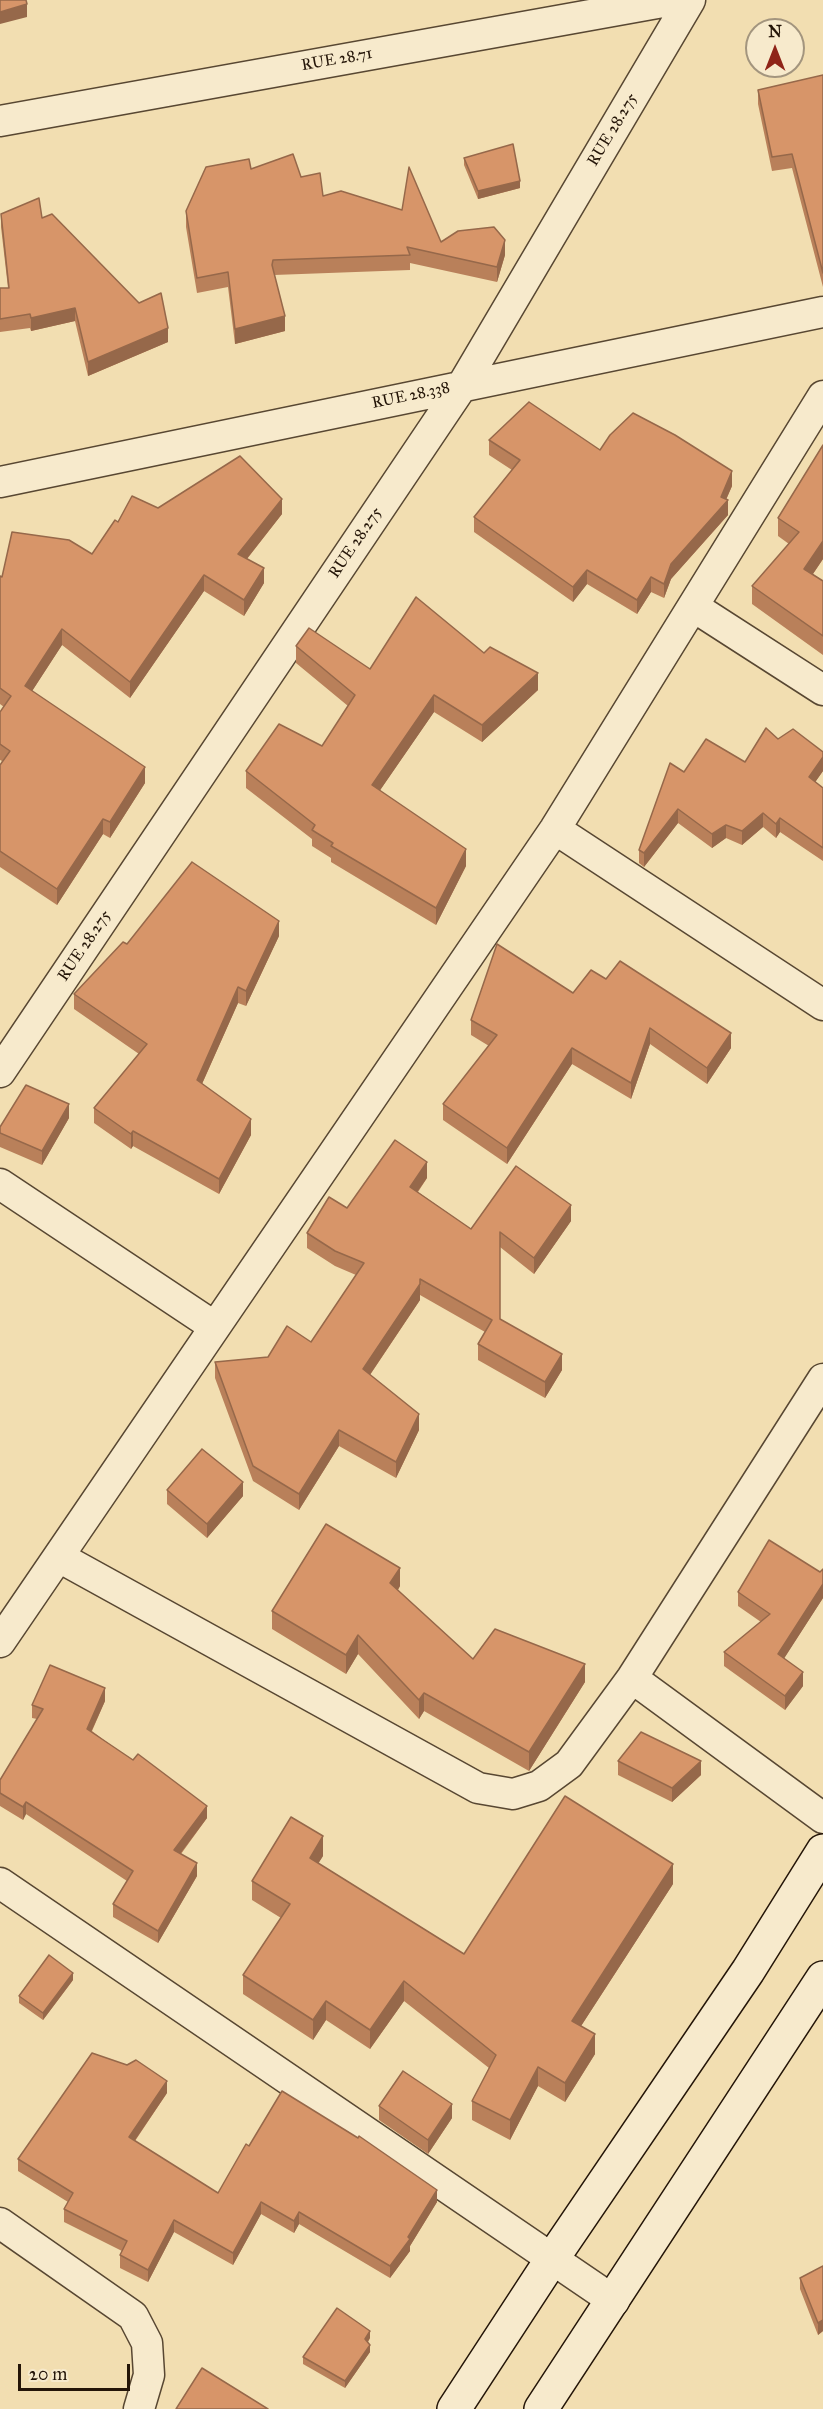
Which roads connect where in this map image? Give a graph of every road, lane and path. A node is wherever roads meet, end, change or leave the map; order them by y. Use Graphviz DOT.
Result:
graph roads {
  1 [pos="674,0"];
  2 [pos="690,0"];
  3 [pos="0,121"];
  4 [pos="823,312"];
  5 [pos="462,386"];
  6 [pos="823,396"];
  7 [pos="0,482"];
  8 [pos="694,607"];
  9 [pos="823,690"];
  10 [pos="555,829"];
  11 [pos="823,1005"];
  12 [pos="0,1072"];
  13 [pos="0,1184"];
  14 [pos="215,1327"];
  15 [pos="823,1379"];
  16 [pos="59,1557"];
  17 [pos="0,1642"];
  18 [pos="632,1678"];
  19 [pos="823,1818"];
  20 [pos="823,1851"];
  21 [pos="0,1883"];
  22 [pos="823,1978"];
  23 [pos="0,2223"];
  24 [pos="552,2259"];
  25 [pos="614,2301"];
  26 [pos="139,2409"];
  27 [pos="454,2409"];
  28 [pos="541,2409"];
  1 -- 3 [label="street, RUE 28.71"];
  2 -- 5 [label="street, RUE 28.275"];
  4 -- 5 [label="street, RUE 28.338"];
  5 -- 7 [label="street, RUE 28.338"];
  5 -- 12 [label="street, RUE 28.275"];
  6 -- 8 [label="street"];
  8 -- 9 [label="street"];
  8 -- 10 [label="street"];
  10 -- 11 [label="street"];
  10 -- 14 [label="street"];
  13 -- 14 [label="street"];
  14 -- 16 [label="street"];
  15 -- 18 [label="street"];
  16 -- 17 [label="street"];
  16 -- 18 [label="street"];
  18 -- 19 [label="street"];
  20 -- 24 [label="main road"];
  21 -- 24 [label="street"];
  22 -- 25 [label="main road"];
  23 -- 26 [label="street"];
  24 -- 25 [label="street"];
  24 -- 27 [label="main road"];
  25 -- 28 [label="main road"];
}
